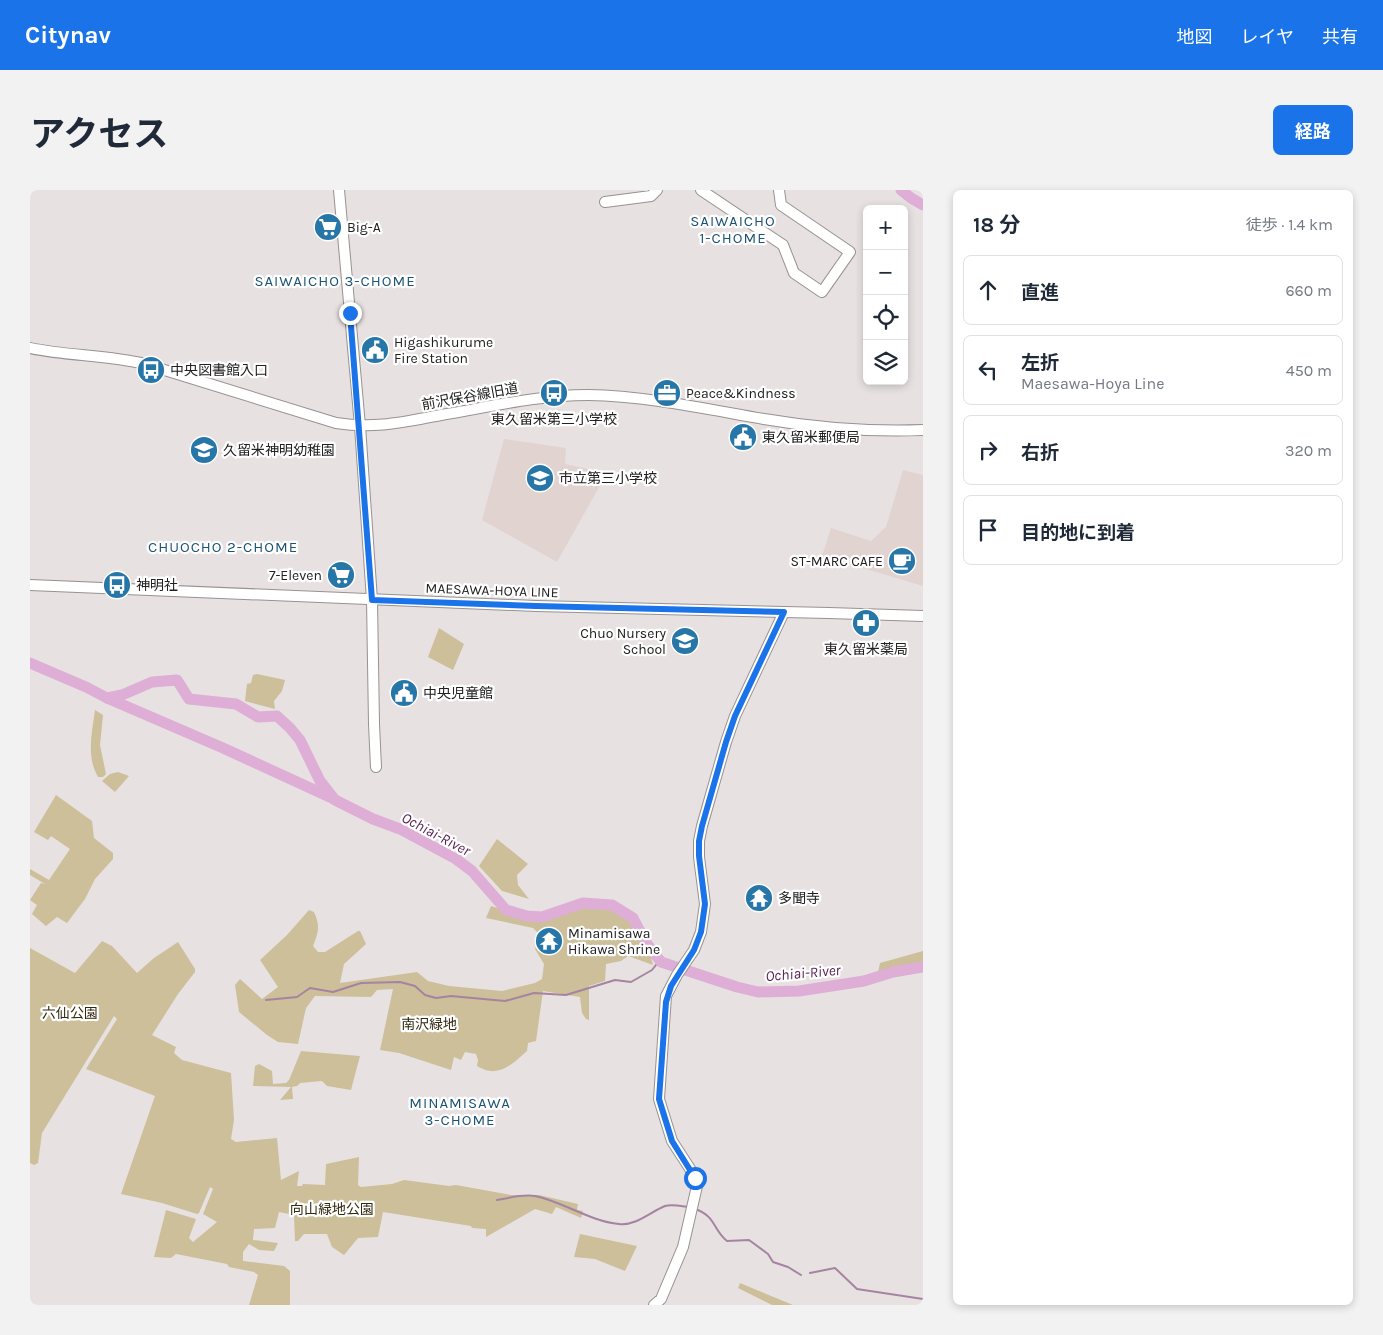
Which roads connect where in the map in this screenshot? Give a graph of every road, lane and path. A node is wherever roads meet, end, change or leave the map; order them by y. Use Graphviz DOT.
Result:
graph roads {
  1 [pos="339,190"];
  2 [pos="657,190"];
  3 [pos="701,190"];
  4 [pos="779,190"];
  5 [pos="605,202"];
  6 [pos="30,348"];
  7 [pos="360,426"];
  8 [pos="923,430"];
  9 [pos="30,585"];
  10 [pos="372,600"];
  11 [pos="784,612"];
  12 [pos="923,616"];
  13 [pos="376,767"];
  14 [pos="654,1305"];
  1 -- 7 [label="street"];
  2 -- 5 [label="street"];
  3 -- 4 [label="street"];
  6 -- 7 [label="street, 前沢保谷線旧道"];
  7 -- 8 [label="street, 前沢保谷線旧道"];
  7 -- 10 [label="street"];
  9 -- 10 [label="street, MAESAWA-HOYA LINE"];
  10 -- 11 [label="street, MAESAWA-HOYA LINE"];
  10 -- 13 [label="street"];
  11 -- 12 [label="street, MAESAWA-HOYA LINE"];
  11 -- 14 [label="street"];
}
